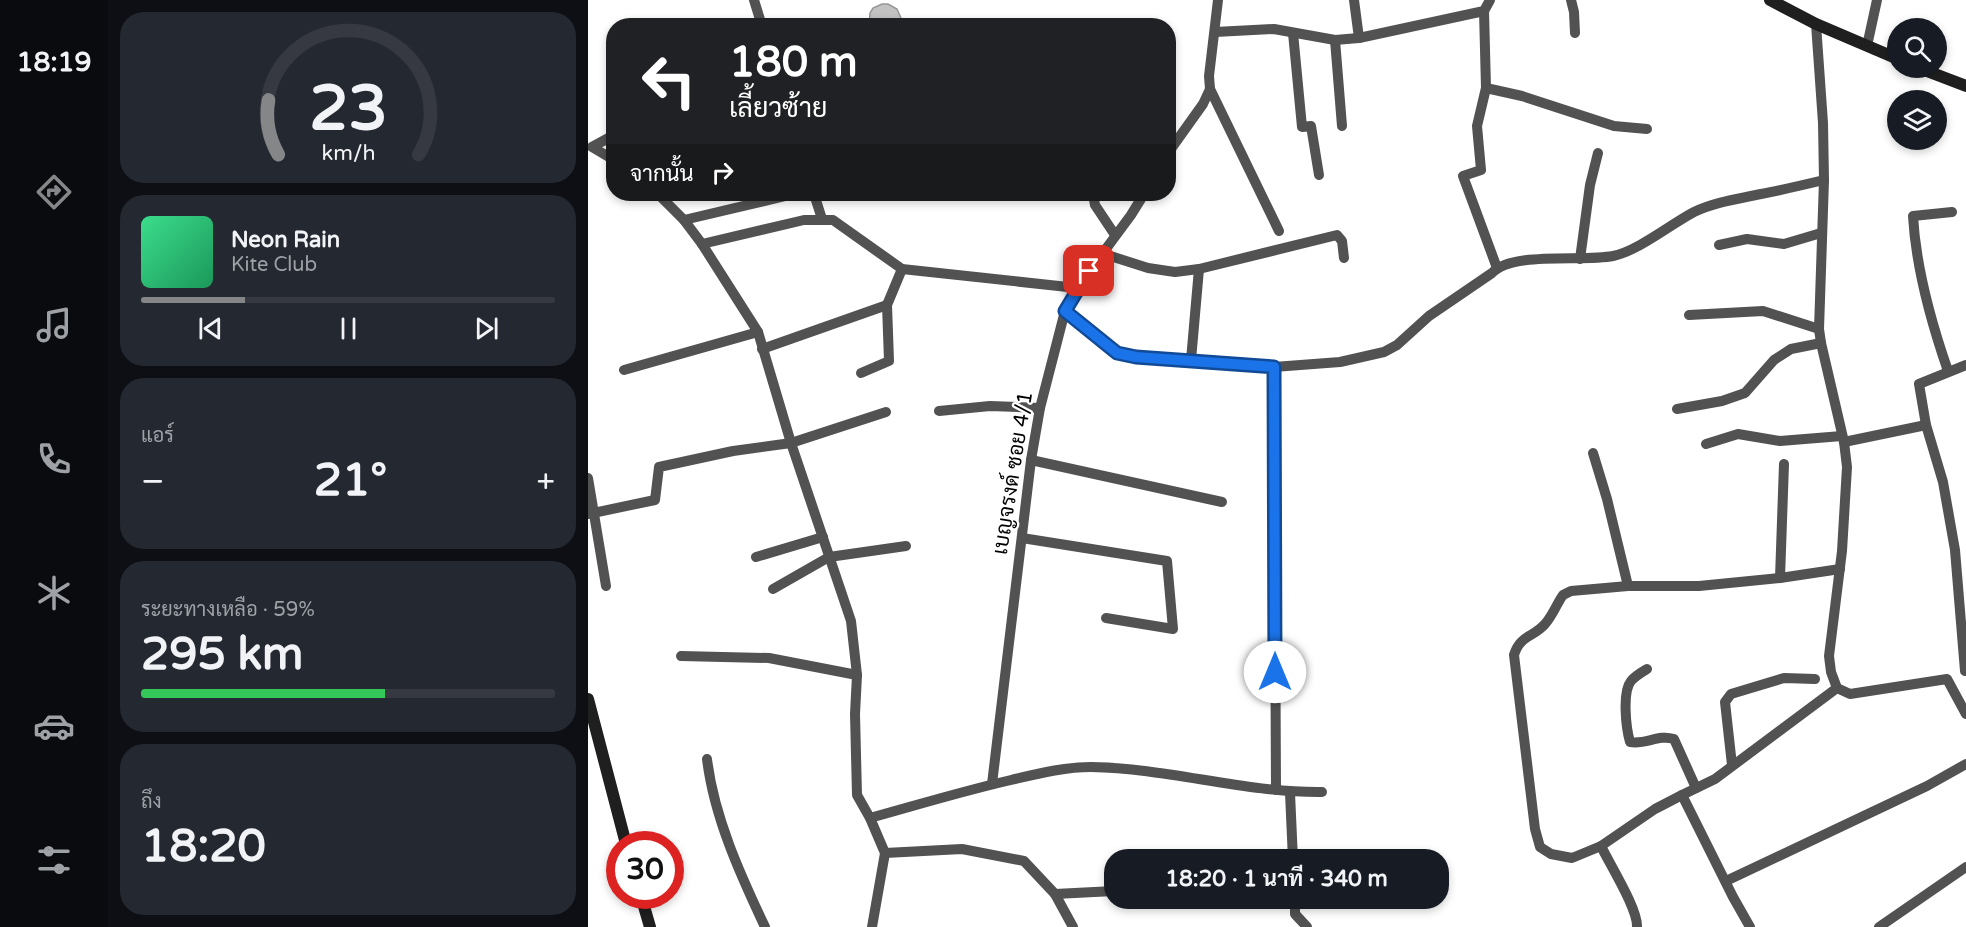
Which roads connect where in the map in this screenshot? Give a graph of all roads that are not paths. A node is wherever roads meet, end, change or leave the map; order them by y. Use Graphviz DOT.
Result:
graph roads {
  1 [pos="754,0"];
  2 [pos="1218,0"];
  3 [pos="1354,0"];
  4 [pos="1490,0"];
  5 [pos="1571,0"];
  6 [pos="1770,0"];
  7 [pos="1877,0"];
  8 [pos="1484,11"];
  9 [pos="760,18"];
  10 [pos="1815,24"];
  11 [pos="1215,32"];
  12 [pos="1293,33"];
  13 [pos="1575,33"];
  14 [pos="1359,38"];
  15 [pos="1335,40"];
  16 [pos="1867,46"];
  17 [pos="1887,54"];
  18 [pos="1945,78"];
  19 [pos="1966,86"];
  20 [pos="1486,88"];
  21 [pos="1210,89"];
  22 [pos="1342,126"];
  23 [pos="1647,129"];
  24 [pos="606,139"];
  25 [pos="1176,142"];
  26 [pos="590,147"];
  27 [pos="1598,153"];
  28 [pos="606,156"];
  29 [pos="1318,176"];
  30 [pos="1824,180"];
  31 [pos="665,201"];
  32 [pos="764,201"];
  33 [pos="816,201"];
  34 [pos="1094,201"];
  35 [pos="1140,201"];
  36 [pos="1952,212"];
  37 [pos="822,219"];
  38 [pos="684,220"];
  39 [pos="1279,231"];
  40 [pos="1821,233"];
  41 [pos="1115,235"];
  42 [pos="702,244"];
  43 [pos="1719,245"];
  44 [pos="1101,253"];
  45 [pos="1344,258"];
  46 [pos="1580,259"];
  47 [pos="1497,268"];
  48 [pos="902,269"];
  49 [pos="1198,269"];
  50 [pos="1077,288"];
  51 [pos="887,305"];
  52 [pos="1065,311"];
  53 [pos="1689,315"];
  54 [pos="1819,329"];
  55 [pos="758,332"];
  56 [pos="1821,343"];
  57 [pos="762,349"];
  58 [pos="1191,360"];
  59 [pos="1966,365"];
  60 [pos="1274,367"];
  61 [pos="624,370"];
  62 [pos="1948,371"];
  63 [pos="861,373"];
  64 [pos="1040,408"];
  65 [pos="1677,409"];
  66 [pos="939,411"];
  67 [pos="886,412"];
  68 [pos="1926,425"];
  69 [pos="1843,439"];
  70 [pos="791,443"];
  71 [pos="1706,444"];
  72 [pos="1593,453"];
  73 [pos="1031,460"];
  74 [pos="1784,464"];
  75 [pos="588,478"];
  76 [pos="1222,502"];
  77 [pos="591,513"];
  78 [pos="823,537"];
  79 [pos="1022,538"];
  80 [pos="906,546"];
  81 [pos="756,557"];
  82 [pos="829,557"];
  83 [pos="1840,568"];
  84 [pos="1780,578"];
  85 [pos="606,586"];
  86 [pos="1628,586"];
  87 [pos="773,589"];
  88 [pos="1106,618"];
  89 [pos="681,656"];
  90 [pos="1647,669"];
  91 [pos="1965,671"];
  92 [pos="858,675"];
  93 [pos="1815,679"];
  94 [pos="1947,680"];
  95 [pos="1837,688"];
  96 [pos="588,699"];
  97 [pos="1966,714"];
  98 [pos="707,759"];
  99 [pos="1966,764"];
  100 [pos="1732,765"];
  101 [pos="992,784"];
  102 [pos="1696,788"];
  103 [pos="1275,790"];
  104 [pos="1322,792"];
  105 [pos="1290,793"];
  106 [pos="1682,795"];
  107 [pos="870,818"];
  108 [pos="622,831"];
  109 [pos="1601,846"];
  110 [pos="1293,849"];
  111 [pos="885,853"];
  112 [pos="1966,867"];
  113 [pos="1726,881"];
  114 [pos="1104,892"];
  115 [pos="1055,894"];
  116 [pos="645,909"];
  117 [pos="1295,909"];
  118 [pos="650,927"];
  119 [pos="765,927"];
  120 [pos="872,927"];
  121 [pos="1073,927"];
  122 [pos="1306,927"];
  123 [pos="1637,927"];
  124 [pos="1750,927"];
  125 [pos="1879,927"];
  1 -- 9 [label="street"];
  2 -- 11 [label="street"];
  3 -- 14 [label="street"];
  4 -- 8 [label="street"];
  5 -- 13 [label="street"];
  6 -- 10 [label="street"];
  7 -- 16 [label="street"];
  8 -- 14 [label="street"];
  8 -- 20 [label="street"];
  10 -- 16 [label="street"];
  10 -- 30 [label="street"];
  11 -- 12 [label="street"];
  11 -- 21 [label="street"];
  12 -- 15 [label="street"];
  12 -- 29 [label="street"];
  14 -- 15 [label="street"];
  15 -- 22 [label="street"];
  16 -- 17 [label="street"];
  18 -- 19 [label="street"];
  20 -- 23 [label="street"];
  20 -- 47 [label="street"];
  21 -- 25 [label="street"];
  21 -- 39 [label="street"];
  24 -- 26 [label="street"];
  26 -- 28 [label="street"];
  27 -- 46 [label="street"];
  30 -- 40 [label="street"];
  30 -- 46 [label="street"];
  31 -- 38 [label="street"];
  32 -- 38 [label="street"];
  33 -- 37 [label="street"];
  34 -- 41 [label="street"];
  35 -- 41 [label="street, เบญจรงด์ ซอย 4/1"];
  36 -- 62 [label="street"];
  37 -- 42 [label="street"];
  37 -- 48 [label="street"];
  38 -- 42 [label="street"];
  40 -- 43 [label="street"];
  40 -- 54 [label="street"];
  41 -- 44 [label="street, เบญจรงด์ ซอย 4/1"];
  42 -- 55 [label="street"];
  44 -- 49 [label="street"];
  44 -- 50 [label="street, เบญจรงด์ ซอย 4/1"];
  45 -- 49 [label="street"];
  46 -- 47 [label="street"];
  47 -- 60 [label="street"];
  48 -- 50 [label="street"];
  48 -- 51 [label="street"];
  49 -- 58 [label="street"];
  50 -- 52 [label="street, เบญจรงด์ ซอย 4/1"];
  51 -- 57 [label="street"];
  51 -- 63 [label="street"];
  52 -- 58 [label="street"];
  52 -- 64 [label="street, เบญจรงด์ ซอย 4/1"];
  53 -- 54 [label="street"];
  54 -- 56 [label="street"];
  55 -- 57 [label="street"];
  55 -- 61 [label="street"];
  56 -- 65 [label="street"];
  56 -- 69 [label="street"];
  57 -- 70 [label="street"];
  58 -- 60 [label="street"];
  59 -- 62 [label="street"];
  60 -- 103 [label="street"];
  62 -- 68 [label="street"];
  64 -- 66 [label="street"];
  64 -- 73 [label="street, เบญจรงด์ ซอย 4/1"];
  67 -- 70 [label="street"];
  68 -- 69 [label="street"];
  68 -- 91 [label="street"];
  69 -- 71 [label="street"];
  69 -- 83 [label="street"];
  70 -- 77 [label="street"];
  70 -- 78 [label="street"];
  72 -- 86 [label="street"];
  73 -- 76 [label="street"];
  73 -- 79 [label="street, เบญจรงด์ ซอย 4/1"];
  74 -- 84 [label="street"];
  75 -- 77 [label="street"];
  77 -- 85 [label="street"];
  78 -- 81 [label="street"];
  78 -- 82 [label="street"];
  79 -- 88 [label="street"];
  79 -- 101 [label="street, เบญจรงด์ ซอย 4/1"];
  80 -- 82 [label="street"];
  82 -- 87 [label="street"];
  82 -- 92 [label="street"];
  83 -- 84 [label="street"];
  83 -- 95 [label="street"];
  84 -- 86 [label="street"];
  86 -- 109 [label="street"];
  89 -- 92 [label="street"];
  90 -- 102 [label="street"];
  91 -- 94 [label="street"];
  92 -- 107 [label="street"];
  93 -- 100 [label="street"];
  94 -- 95 [label="street"];
  94 -- 97 [label="street"];
  95 -- 100 [label="street"];
  96 -- 108 [label="street"];
  98 -- 119 [label="street"];
  99 -- 113 [label="street"];
  100 -- 102 [label="street"];
  101 -- 103 [label="street"];
  101 -- 107 [label="street"];
  102 -- 106 [label="street"];
  103 -- 105 [label="street"];
  104 -- 105 [label="street"];
  105 -- 110 [label="street"];
  106 -- 109 [label="street"];
  106 -- 113 [label="street"];
  107 -- 111 [label="street"];
  109 -- 123 [label="street"];
  111 -- 115 [label="street"];
  111 -- 120 [label="street"];
  112 -- 125 [label="street"];
  113 -- 124 [label="street"];
  114 -- 115 [label="street"];
  115 -- 121 [label="street"];
  116 -- 118 [label="street"];
  117 -- 122 [label="street"];
}
